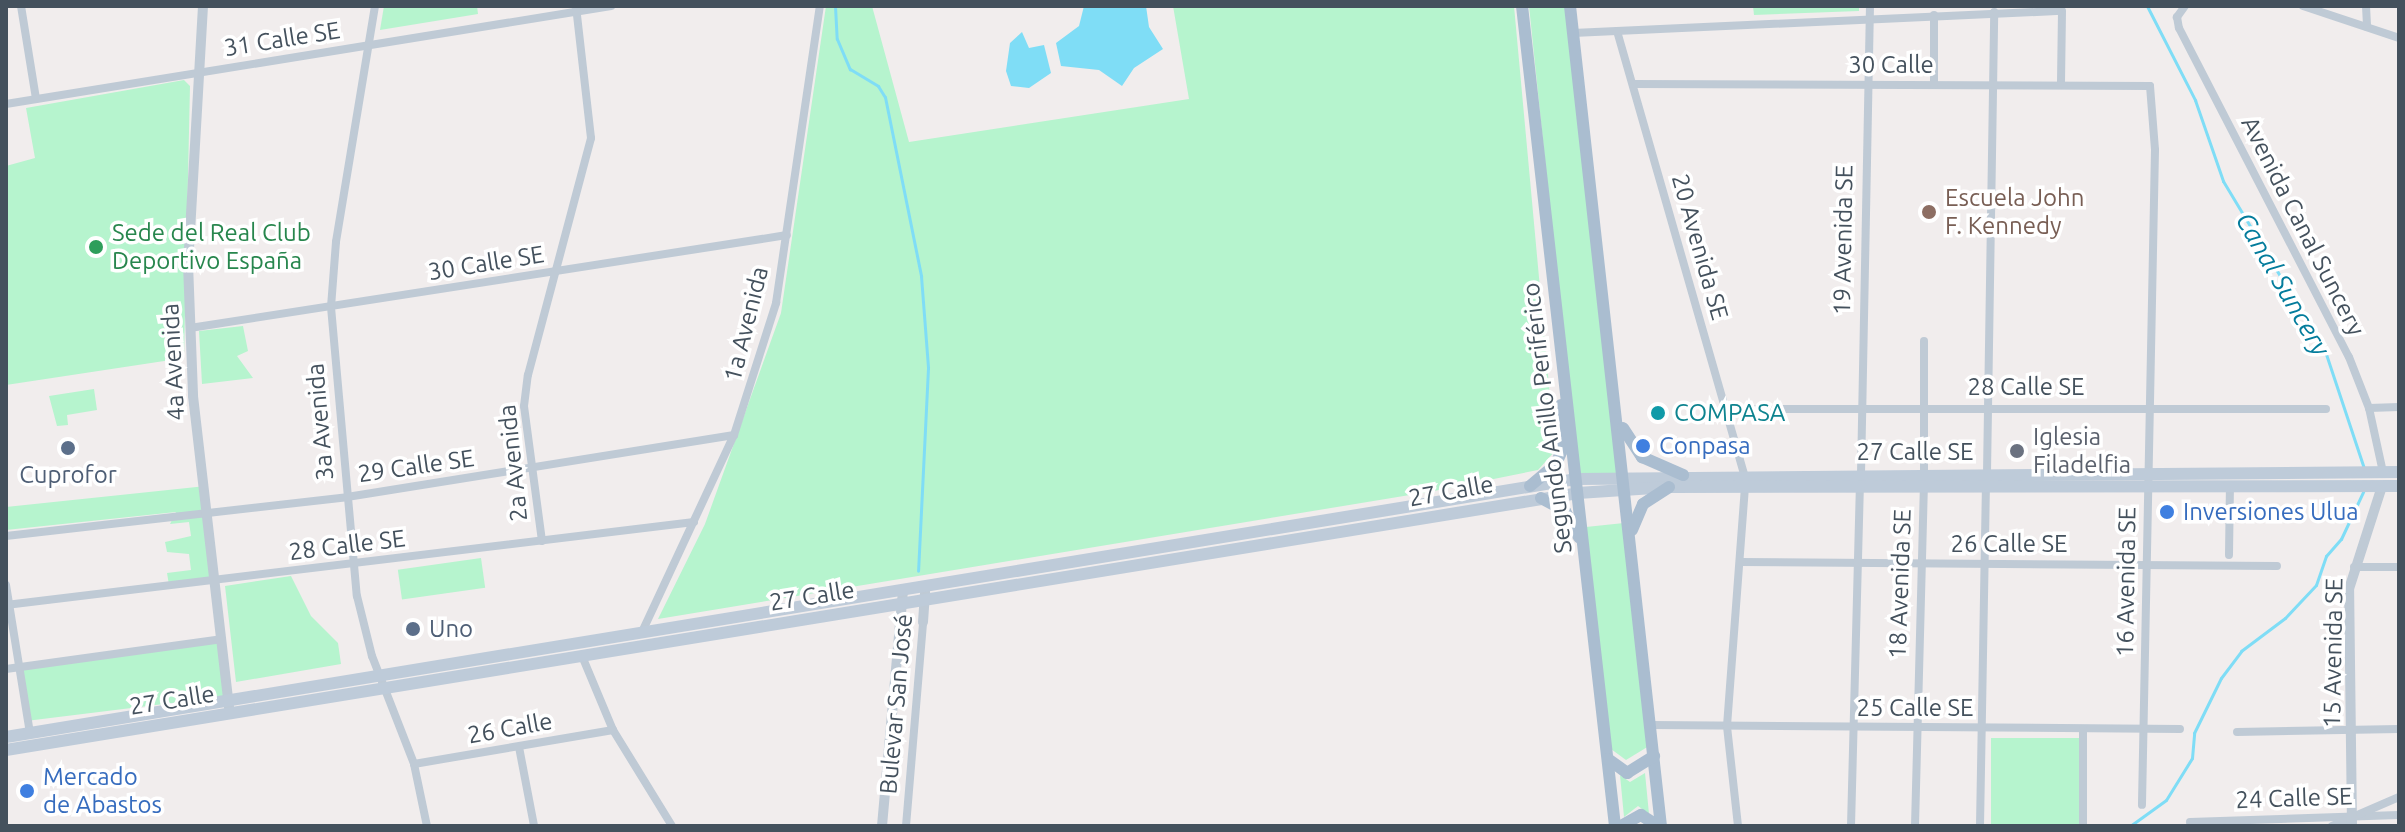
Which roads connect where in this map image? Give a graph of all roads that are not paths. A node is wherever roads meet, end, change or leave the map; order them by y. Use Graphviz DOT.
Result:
graph roads {
  1 [pos="21,6"];
  2 [pos="203,6"];
  3 [pos="375,6"];
  4 [pos="611,6"];
  5 [pos="820,6"];
  6 [pos="1522,6"];
  7 [pos="1570,6"];
  8 [pos="1870,6"];
  9 [pos="2185,6"];
  10 [pos="2303,6"];
  11 [pos="2366,6"];
  12 [pos="576,9"];
  13 [pos="1994,12"];
  14 [pos="1934,15"];
  15 [pos="1870,18"];
  16 [pos="2367,27"];
  17 [pos="1617,31"];
  18 [pos="1573,33"];
  19 [pos="2399,38"];
  20 [pos="369,45"];
  21 [pos="202,71"];
  22 [pos="1633,84"];
  23 [pos="1867,85"];
  24 [pos="1934,85"];
  25 [pos="1994,85"];
  26 [pos="2061,85"];
  27 [pos="2150,86"];
  28 [pos="36,99"];
  29 [pos="6,104"];
  30 [pos="787,235"];
  31 [pos="557,273"];
  32 [pos="331,307"];
  33 [pos="190,328"];
  34 [pos="1924,341"];
  35 [pos="1561,342"];
  36 [pos="2151,407"];
  37 [pos="2399,407"];
  38 [pos="1861,408"];
  39 [pos="1924,408"];
  40 [pos="1988,408"];
  41 [pos="2369,408"];
  42 [pos="1726,409"];
  43 [pos="2326,409"];
  44 [pos="1617,413"];
  45 [pos="734,435"];
  46 [pos="533,469"];
  47 [pos="2150,472"];
  48 [pos="2380,472"];
  49 [pos="2399,472"];
  50 [pos="1624,475"];
  51 [pos="1683,475"];
  52 [pos="1577,479"];
  53 [pos="1860,480"];
  54 [pos="1924,480"];
  55 [pos="1987,480"];
  56 [pos="1744,481"];
  57 [pos="1530,486"];
  58 [pos="2147,486"];
  59 [pos="2230,486"];
  60 [pos="2379,486"];
  61 [pos="2399,486"];
  62 [pos="1669,487"];
  63 [pos="1625,489"];
  64 [pos="1578,493"];
  65 [pos="347,497"];
  66 [pos="1541,498"];
  67 [pos="209,511"];
  68 [pos="694,522"];
  69 [pos="6,536"];
  70 [pos="1629,537"];
  71 [pos="542,541"];
  72 [pos="1585,555"];
  73 [pos="2229,555"];
  74 [pos="1740,562"];
  75 [pos="1857,563"];
  76 [pos="1920,563"];
  77 [pos="353,564"];
  78 [pos="1985,564"];
  79 [pos="2146,565"];
  80 [pos="2277,566"];
  81 [pos="2353,567"];
  82 [pos="2399,567"];
  83 [pos="217,583"];
  84 [pos="6,585"];
  85 [pos="926,586"];
  86 [pos="903,589"];
  87 [pos="924,600"];
  88 [pos="902,604"];
  89 [pos="8,605"];
  90 [pos="923,622"];
  91 [pos="642,632"];
  92 [pos="221,639"];
  93 [pos="582,656"];
  94 [pos="21,667"];
  95 [pos="6,669"];
  96 [pos="382,683"];
  97 [pos="229,708"];
  98 [pos="1651,725"];
  99 [pos="1727,726"];
  100 [pos="1853,728"];
  101 [pos="1916,728"];
  102 [pos="1981,728"];
  103 [pos="2083,729"];
  104 [pos="2180,729"];
  105 [pos="2399,729"];
  106 [pos="613,730"];
  107 [pos="2144,730"];
  108 [pos="2352,730"];
  109 [pos="2237,732"];
  110 [pos="30,733"];
  111 [pos="6,737"];
  112 [pos="519,747"];
  113 [pos="6,750"];
  114 [pos="1654,756"];
  115 [pos="1608,759"];
  116 [pos="414,764"];
  117 [pos="2399,797"];
  118 [pos="2142,805"];
  119 [pos="2399,815"];
  120 [pos="2352,821"];
  121 [pos="2190,822"];
  122 [pos="427,826"];
  123 [pos="534,826"];
  124 [pos="672,826"];
  125 [pos="882,826"];
  126 [pos="906,826"];
  127 [pos="1615,826"];
  128 [pos="1621,826"];
  129 [pos="1659,826"];
  130 [pos="1738,826"];
  131 [pos="1851,826"];
  132 [pos="1915,826"];
  133 [pos="1980,826"];
  134 [pos="2083,826"];
  135 [pos="2332,826"];
  1 -- 28 [label="street"];
  2 -- 21 [label="street, 4a Avenida"];
  3 -- 20 [label="street, 3a Avenida"];
  4 -- 12 [label="street, 31 Calle SE"];
  5 -- 30 [label="street, 1a Avenida"];
  6 -- 35 [label="main road, Segundo Anillo Periférico"];
  7 -- 18 [label="main road"];
  8 -- 15 [label="street, 19 Avenida SE"];
  9 -- 41 [label="street, Avenida Canal Suncery"];
  10 -- 16 [label="street"];
  11 -- 16 [label="street"];
  12 -- 20 [label="street, 31 Calle SE"];
  12 -- 31 [label="street, 2a Avenida"];
  13 -- 14 [label="street"];
  13 -- 25 [label="street"];
  13 -- 26 [label="street"];
  14 -- 15 [label="street"];
  14 -- 24 [label="street"];
  15 -- 17 [label="street"];
  15 -- 23 [label="street, 19 Avenida SE"];
  16 -- 19 [label="street"];
  17 -- 18 [label="street"];
  17 -- 22 [label="street, 20 Avenida SE"];
  18 -- 44 [label="main road"];
  20 -- 21 [label="street, 31 Calle SE"];
  20 -- 32 [label="street, 3a Avenida"];
  21 -- 28 [label="street, 31 Calle SE"];
  21 -- 33 [label="street, 4a Avenida"];
  22 -- 23 [label="street, 30 Calle"];
  22 -- 42 [label="street, 20 Avenida SE"];
  23 -- 24 [label="street, 30 Calle"];
  23 -- 38 [label="street, 19 Avenida SE"];
  24 -- 25 [label="street, 30 Calle"];
  25 -- 26 [label="street, 30 Calle"];
  25 -- 40 [label="street"];
  26 -- 27 [label="street, 30 Calle"];
  27 -- 36 [label="street, 16 Avenida SE"];
  28 -- 29 [label="street, 31 Calle SE"];
  30 -- 31 [label="street, 30 Calle SE"];
  30 -- 45 [label="street, 1a Avenida"];
  31 -- 32 [label="street, 30 Calle SE"];
  31 -- 46 [label="street, 2a Avenida"];
  32 -- 33 [label="street, 30 Calle SE"];
  32 -- 65 [label="street, 3a Avenida"];
  33 -- 67 [label="street, 4a Avenida"];
  34 -- 39 [label="street, 18 Avenida SE"];
  35 -- 52 [label="main road, Segundo Anillo Periférico"];
  35 -- 57 [label="main road"];
  36 -- 40 [label="street, 28 Calle SE"];
  36 -- 43 [label="street, 28 Calle SE"];
  36 -- 47 [label="street, 16 Avenida SE"];
  37 -- 41 [label="street"];
  38 -- 39 [label="street, 28 Calle SE"];
  38 -- 42 [label="street, 28 Calle SE"];
  38 -- 53 [label="street, 19 Avenida SE"];
  39 -- 40 [label="street, 28 Calle SE"];
  39 -- 54 [label="street, 18 Avenida SE"];
  40 -- 55 [label="street"];
  41 -- 48 [label="street, Avenida Canal Suncery"];
  42 -- 56 [label="street, 20 Avenida SE"];
  44 -- 50 [label="main road"];
  44 -- 51 [label="main road"];
  45 -- 46 [label="street, 29 Calle SE"];
  45 -- 68 [label="street, 1a Avenida"];
  46 -- 65 [label="street, 29 Calle SE"];
  46 -- 71 [label="street, 2a Avenida"];
  47 -- 48 [label="main road, 27 Calle SE"];
  47 -- 55 [label="main road, 27 Calle SE"];
  47 -- 58 [label="street, 16 Avenida SE"];
  48 -- 49 [label="main road, 27 Calle SE"];
  50 -- 51 [label="main road, 27 Calle SE"];
  50 -- 52 [label="main road, 27 Calle"];
  50 -- 63 [label="main road"];
  51 -- 56 [label="main road, 27 Calle SE"];
  52 -- 57 [label="main road, 27 Calle"];
  52 -- 64 [label="main road, Segundo Anillo Periférico"];
  53 -- 54 [label="main road, 27 Calle SE"];
  53 -- 56 [label="main road, 27 Calle SE"];
  53 -- 75 [label="street, 19 Avenida SE"];
  54 -- 55 [label="main road, 27 Calle SE"];
  54 -- 76 [label="street, 18 Avenida SE"];
  55 -- 58 [label="main road, 27 Calle SE"];
  55 -- 78 [label="street"];
  56 -- 62 [label="main road, 27 Calle SE"];
  56 -- 74 [label="street, 20 Avenida SE"];
  57 -- 85 [label="main road, 27 Calle"];
  58 -- 59 [label="main road, 27 Calle SE"];
  58 -- 79 [label="street, 16 Avenida SE"];
  59 -- 60 [label="main road, 27 Calle SE"];
  59 -- 73 [label="street"];
  60 -- 61 [label="main road, 27 Calle SE"];
  60 -- 81 [label="street, 15 Avenida SE"];
  62 -- 63 [label="main road, 27 Calle SE"];
  62 -- 70 [label="main road"];
  63 -- 64 [label="main road, 27 Calle"];
  63 -- 70 [label="main road"];
  64 -- 66 [label="main road, 27 Calle"];
  64 -- 72 [label="main road, Segundo Anillo Periférico"];
  65 -- 67 [label="street, 29 Calle SE"];
  65 -- 77 [label="street, 3a Avenida"];
  66 -- 72 [label="main road"];
  66 -- 87 [label="main road, 27 Calle"];
  67 -- 69 [label="street, 29 Calle SE"];
  67 -- 83 [label="street, 4a Avenida"];
  68 -- 71 [label="street, 28 Calle SE"];
  68 -- 91 [label="street, 1a Avenida"];
  70 -- 98 [label="main road"];
  71 -- 77 [label="street, 28 Calle SE"];
  72 -- 115 [label="main road, Segundo Anillo Periférico"];
  74 -- 75 [label="street, 26 Calle SE"];
  74 -- 99 [label="street, 20 Avenida SE"];
  75 -- 76 [label="street, 26 Calle SE"];
  75 -- 100 [label="street, 19 Avenida SE"];
  76 -- 78 [label="street, 26 Calle SE"];
  76 -- 101 [label="street, 18 Avenida SE"];
  77 -- 83 [label="street, 28 Calle SE"];
  77 -- 96 [label="street, 3a Avenida"];
  78 -- 79 [label="street, 26 Calle SE"];
  78 -- 102 [label="street"];
  79 -- 80 [label="street, 26 Calle SE"];
  79 -- 107 [label="street, 16 Avenida SE"];
  81 -- 82 [label="street"];
  81 -- 108 [label="street, 15 Avenida SE"];
  83 -- 89 [label="street, 28 Calle SE"];
  83 -- 92 [label="street, 4a Avenida"];
  84 -- 89 [label="street"];
  85 -- 86 [label="main road, 27 Calle"];
  85 -- 87 [label="street, Bulevar San José"];
  86 -- 88 [label="street, Bulevar San José"];
  86 -- 91 [label="main road, 27 Calle"];
  87 -- 88 [label="main road, 27 Calle"];
  87 -- 90 [label="street, Bulevar San José"];
  88 -- 93 [label="main road, 27 Calle"];
  88 -- 125 [label="street, Bulevar San José"];
  89 -- 94 [label="street"];
  90 -- 126 [label="street, Bulevar San José"];
  91 -- 96 [label="main road, 27 Calle"];
  92 -- 94 [label="street"];
  92 -- 97 [label="street, 4a Avenida"];
  93 -- 96 [label="main road, 27 Calle"];
  93 -- 106 [label="street"];
  94 -- 95 [label="street"];
  94 -- 110 [label="street"];
  96 -- 97 [label="main road, 27 Calle"];
  96 -- 116 [label="street, 3a Avenida"];
  97 -- 110 [label="main road, 27 Calle"];
  97 -- 113 [label="main road, 27 Calle"];
  98 -- 99 [label="street, 25 Calle SE"];
  98 -- 114 [label="main road"];
  99 -- 100 [label="street, 25 Calle SE"];
  99 -- 130 [label="street, 20 Avenida SE"];
  100 -- 101 [label="street, 25 Calle SE"];
  100 -- 131 [label="street, 19 Avenida SE"];
  101 -- 102 [label="street, 25 Calle SE"];
  101 -- 132 [label="street, 18 Avenida SE"];
  102 -- 103 [label="street, 25 Calle SE"];
  102 -- 133 [label="street"];
  103 -- 107 [label="street, 25 Calle SE"];
  103 -- 134 [label="street"];
  104 -- 107 [label="street, 25 Calle SE"];
  105 -- 108 [label="street"];
  106 -- 112 [label="street, 26 Calle"];
  106 -- 124 [label="street"];
  107 -- 118 [label="street, 16 Avenida SE"];
  108 -- 109 [label="street"];
  108 -- 120 [label="street, 15 Avenida SE"];
  110 -- 111 [label="main road, 27 Calle"];
  112 -- 116 [label="street, 26 Calle"];
  112 -- 123 [label="street"];
  114 -- 115 [label="main road"];
  114 -- 129 [label="main road"];
  115 -- 127 [label="main road, Segundo Anillo Periférico"];
  116 -- 122 [label="street, 3a Avenida"];
  117 -- 120 [label="street"];
  119 -- 120 [label="street, 24 Calle SE"];
  120 -- 121 [label="street, 24 Calle SE"];
  120 -- 135 [label="street"];
  128 -- 129 [label="main road"];
}
